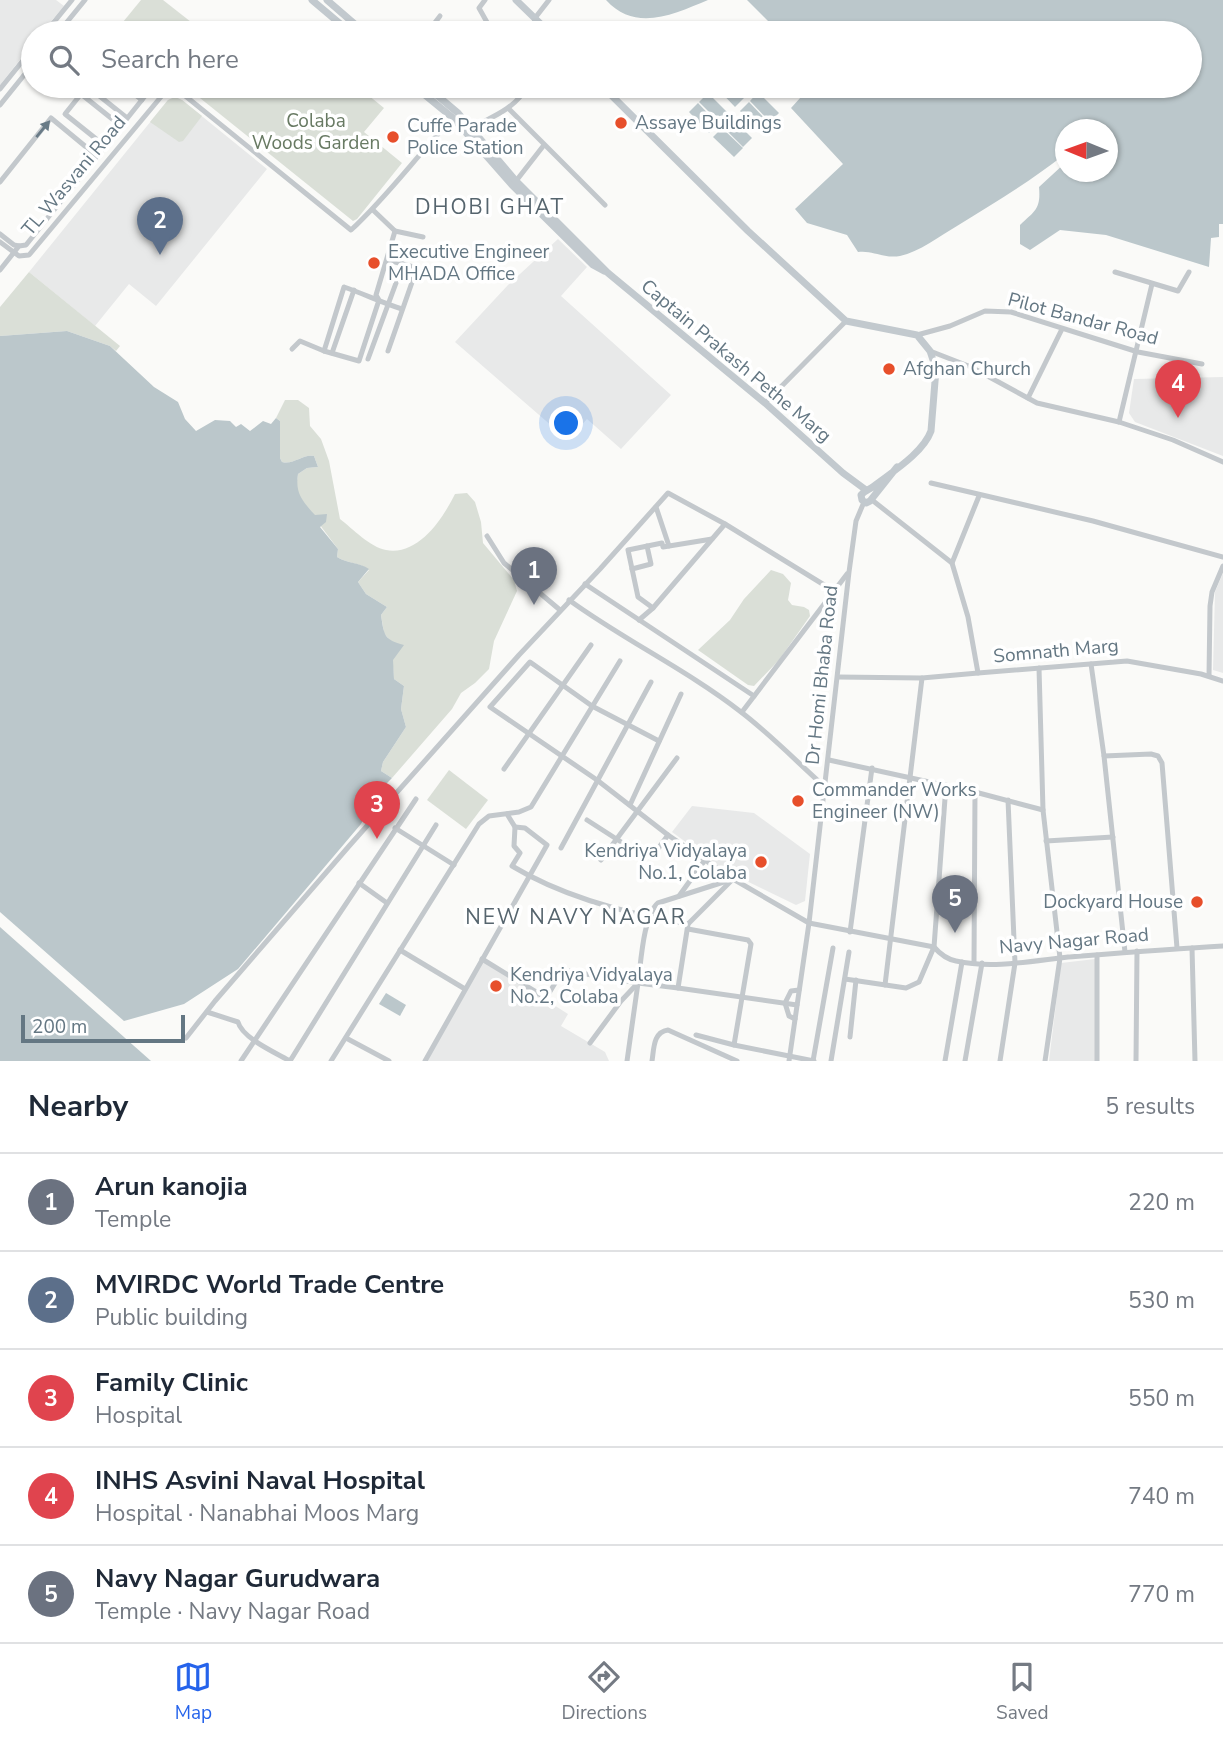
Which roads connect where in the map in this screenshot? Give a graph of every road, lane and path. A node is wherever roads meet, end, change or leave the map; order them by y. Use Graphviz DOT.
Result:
graph roads {
  1 [pos="72,0"];
  2 [pos="85,0"];
  3 [pos="312,0"];
  4 [pos="327,0"];
  5 [pos="485,0"];
  6 [pos="516,0"];
  7 [pos="549,0"];
  8 [pos="440,16"];
  9 [pos="535,18"];
  10 [pos="55,21"];
  11 [pos="68,21"];
  12 [pos="337,21"];
  13 [pos="351,21"];
  14 [pos="436,21"];
  15 [pos="486,21"];
  16 [pos="535,21"];
  17 [pos="538,21"];
  18 [pos="21,63"];
  19 [pos="21,79"];
  20 [pos="0,89"];
  21 [pos="78,98"];
  22 [pos="86,98"];
  23 [pos="102,98"];
  24 [pos="139,98"];
  25 [pos="161,98"];
  26 [pos="186,98"];
  27 [pos="431,98"];
  28 [pos="438,98"];
  29 [pos="516,98"];
  30 [pos="613,98"];
  31 [pos="142,100"];
  32 [pos="0,105"];
  33 [pos="508,108"];
  34 [pos="456,116"];
  35 [pos="127,118"];
  36 [pos="121,126"];
  37 [pos="471,128"];
  38 [pos="544,145"];
  39 [pos="105,146"];
  40 [pos="97,156"];
  41 [pos="516,181"];
  42 [pos="0,182"];
  43 [pos="605,205"];
  44 [pos="373,210"];
  45 [pos="395,231"];
  46 [pos="0,234"];
  47 [pos="423,237"];
  48 [pos="0,242"];
  49 [pos="19,246"];
  50 [pos="13,253"];
  51 [pos="388,260"];
  52 [pos="403,264"];
  53 [pos="0,270"];
  54 [pos="1115,272"];
  55 [pos="1189,272"];
  56 [pos="608,273"];
  57 [pos="1152,284"];
  58 [pos="354,290"];
  59 [pos="379,300"];
  60 [pos="389,305"];
  61 [pos="402,309"];
  62 [pos="846,321"];
  63 [pos="1062,329"];
  64 [pos="917,335"];
  65 [pos="292,349"];
  66 [pos="324,351"];
  67 [pos="388,351"];
  68 [pos="930,351"];
  69 [pos="1138,352"];
  70 [pos="332,354"];
  71 [pos="368,359"];
  72 [pos="1202,364"];
  73 [pos="1028,398"];
  74 [pos="765,403"];
  75 [pos="1119,422"];
  76 [pos="1223,462"];
  77 [pos="931,484"];
  78 [pos="867,496"];
  79 [pos="979,496"];
  80 [pos="656,507"];
  81 [pos="725,524"];
  82 [pos="487,536"];
  83 [pos="712,539"];
  84 [pos="647,546"];
  85 [pos="669,546"];
  86 [pos="1223,557"];
  87 [pos="953,562"];
  88 [pos="1223,566"];
  89 [pos="632,569"];
  90 [pos="849,572"];
  91 [pos="585,584"];
  92 [pos="834,591"];
  93 [pos="569,600"];
  94 [pos="653,608"];
  95 [pos="560,610"];
  96 [pos="639,620"];
  97 [pos="591,645"];
  98 [pos="620,662"];
  99 [pos="1091,664"];
  100 [pos="1039,668"];
  101 [pos="978,673"];
  102 [pos="1209,676"];
  103 [pos="838,677"];
  104 [pos="922,678"];
  105 [pos="1223,681"];
  106 [pos="651,682"];
  107 [pos="563,684"];
  108 [pos="681,694"];
  109 [pos="754,696"];
  110 [pos="592,706"];
  111 [pos="742,712"];
  112 [pos="627,725"];
  113 [pos="528,734"];
  114 [pos="659,741"];
  115 [pos="1104,756"];
  116 [pos="562,757"];
  117 [pos="677,758"];
  118 [pos="829,760"];
  119 [pos="872,768"];
  120 [pos="504,769"];
  121 [pos="912,778"];
  122 [pos="597,780"];
  123 [pos="946,785"];
  124 [pos="825,787"];
  125 [pos="975,792"];
  126 [pos="416,799"];
  127 [pos="1008,800"];
  128 [pos="630,805"];
  129 [pos="637,810"];
  130 [pos="1043,810"];
  131 [pos="507,814"];
  132 [pos="587,820"];
  133 [pos="436,825"];
  134 [pos="515,827"];
  135 [pos="395,828"];
  136 [pos="668,835"];
  137 [pos="1113,837"];
  138 [pos="616,838"];
  139 [pos="1046,841"];
  140 [pos="423,846"];
  141 [pos="561,848"];
  142 [pos="632,849"];
  143 [pos="652,856"];
  144 [pos="601,860"];
  145 [pos="705,860"];
  146 [pos="454,864"];
  147 [pos="530,876"];
  148 [pos="733,879"];
  149 [pos="359,883"];
  150 [pos="679,896"];
  151 [pos="387,903"];
  152 [pos="649,918"];
  153 [pos="810,923"];
  154 [pos="688,927"];
  155 [pos="850,932"];
  156 [pos="891,940"];
  157 [pos="1223,946"];
  158 [pos="934,947"];
  159 [pos="833,948"];
  160 [pos="1177,948"];
  161 [pos="1192,948"];
  162 [pos="400,950"];
  163 [pos="1137,951"];
  164 [pos="849,952"];
  165 [pos="1125,952"];
  166 [pos="1097,955"];
  167 [pos="1060,958"];
  168 [pos="482,959"];
  169 [pos="962,962"];
  170 [pos="974,963"];
  171 [pos="982,963"];
  172 [pos="1015,963"];
  173 [pos="845,979"];
  174 [pos="856,980"];
  175 [pos="638,983"];
  176 [pos="885,985"];
  177 [pos="678,988"];
  178 [pos="465,989"];
  179 [pos="799,990"];
  180 [pos="742,995"];
  181 [pos="785,1003"];
  182 [pos="797,1005"];
  183 [pos="207,1012"];
  184 [pos="795,1019"];
  185 [pos="696,1035"];
  186 [pos="850,1037"];
  187 [pos="186,1038"];
  188 [pos="346,1038"];
  189 [pos="255,1041"];
  190 [pos="590,1043"];
  191 [pos="734,1045"];
  192 [pos="789,1059"];
  193 [pos="241,1061"];
  194 [pos="290,1061"];
  195 [pos="331,1061"];
  196 [pos="389,1061"];
  197 [pos="425,1061"];
  198 [pos="627,1061"];
  199 [pos="652,1061"];
  200 [pos="737,1061"];
  201 [pos="813,1061"];
  202 [pos="831,1061"];
  203 [pos="945,1061"];
  204 [pos="965,1061"];
  205 [pos="1000,1061"];
  206 [pos="1045,1061"];
  207 [pos="1097,1061"];
  208 [pos="1136,1061"];
  209 [pos="1195,1061"];
  1 -- 10 [label="street"];
  2 -- 11 [label="street"];
  3 -- 12 [label="main road"];
  4 -- 13 [label="main road"];
  5 -- 15 [label="street"];
  6 -- 9 [label="main road"];
  7 -- 9 [label="street"];
  8 -- 14 [label="street"];
  9 -- 16 [label="street"];
  9 -- 17 [label="main road"];
  18 -- 20 [label="street"];
  19 -- 32 [label="street"];
  21 -- 39 [label="street"];
  22 -- 36 [label="street"];
  23 -- 35 [label="street"];
  24 -- 31 [label="street"];
  25 -- 50 [label="street, TL Wasvani Road"];
  26 -- 44 [label="street"];
  27 -- 34 [label="main road, Captain Prakash Pethe Marg"];
  28 -- 34 [label="main road, Captain Prakash Pethe Marg"];
  29 -- 33 [label="street"];
  30 -- 62 [label="main road"];
  31 -- 35 [label="street, TL Wasvani Road"];
  33 -- 37 [label="street"];
  33 -- 38 [label="street"];
  34 -- 37 [label="main road, Captain Prakash Pethe Marg"];
  34 -- 44 [label="street"];
  34 -- 56 [label="main road, Captain Prakash Pethe Marg"];
  35 -- 36 [label="street, TL Wasvani Road"];
  36 -- 39 [label="street, TL Wasvani Road"];
  37 -- 41 [label="main road, Captain Prakash Pethe Marg"];
  38 -- 41 [label="street"];
  38 -- 43 [label="street"];
  39 -- 40 [label="street, TL Wasvani Road"];
  42 -- 40 [label="street, one-way"];
  40 -- 49 [label="street, TL Wasvani Road"];
  41 -- 56 [label="main road, Captain Prakash Pethe Marg"];
  44 -- 45 [label="street"];
  45 -- 47 [label="street"];
  45 -- 51 [label="street"];
  46 -- 49 [label="street"];
  48 -- 50 [label="street"];
  49 -- 50 [label="street, TL Wasvani Road"];
  50 -- 53 [label="street, TL Wasvani Road"];
  51 -- 52 [label="street"];
  51 -- 59 [label="street"];
  52 -- 60 [label="street"];
  52 -- 61 [label="street"];
  54 -- 57 [label="street"];
  55 -- 57 [label="street"];
  56 -- 74 [label="main road, Captain Prakash Pethe Marg"];
  57 -- 69 [label="street"];
  58 -- 59 [label="street"];
  58 -- 66 [label="street"];
  58 -- 70 [label="street"];
  59 -- 60 [label="street"];
  59 -- 70 [label="street"];
  60 -- 61 [label="street"];
  60 -- 71 [label="street"];
  61 -- 67 [label="street"];
  62 -- 64 [label="main road"];
  62 -- 74 [label="street"];
  63 -- 64 [label="street, Pilot Bandar Road"];
  63 -- 69 [label="street, Pilot Bandar Road"];
  63 -- 73 [label="street"];
  64 -- 68 [label="main road"];
  65 -- 66 [label="street"];
  66 -- 70 [label="street"];
  68 -- 73 [label="street"];
  68 -- 78 [label="main road"];
  69 -- 72 [label="street, Pilot Bandar Road"];
  69 -- 75 [label="street"];
  73 -- 75 [label="street"];
  74 -- 78 [label="main road, Captain Prakash Pethe Marg"];
  75 -- 76 [label="street"];
  77 -- 79 [label="street"];
  78 -- 87 [label="street"];
  78 -- 90 [label="street, Dr Homi Bhaba Road"];
  79 -- 86 [label="street"];
  79 -- 87 [label="street"];
  80 -- 81 [label="street"];
  80 -- 85 [label="street"];
  80 -- 91 [label="street"];
  81 -- 83 [label="street"];
  81 -- 92 [label="street"];
  82 -- 95 [label="street"];
  83 -- 85 [label="street"];
  83 -- 94 [label="street"];
  84 -- 85 [label="street"];
  84 -- 89 [label="street"];
  84 -- 89 [label="street"];
  87 -- 101 [label="street, Somnath Marg"];
  88 -- 102 [label="street"];
  89 -- 94 [label="street"];
  90 -- 92 [label="street"];
  90 -- 103 [label="street, Dr Homi Bhaba Road"];
  91 -- 93 [label="street"];
  91 -- 96 [label="street"];
  92 -- 109 [label="street"];
  93 -- 95 [label="street"];
  93 -- 111 [label="street"];
  94 -- 96 [label="street"];
  95 -- 183 [label="street"];
  96 -- 109 [label="street"];
  97 -- 107 [label="street"];
  98 -- 110 [label="street"];
  99 -- 100 [label="street, Somnath Marg"];
  99 -- 102 [label="street, Somnath Marg"];
  99 -- 115 [label="street"];
  100 -- 101 [label="street, Somnath Marg"];
  100 -- 130 [label="street"];
  101 -- 104 [label="street"];
  102 -- 105 [label="street, Somnath Marg"];
  103 -- 104 [label="street"];
  103 -- 118 [label="street, Dr Homi Bhaba Road"];
  104 -- 121 [label="street"];
  106 -- 112 [label="street"];
  107 -- 110 [label="street"];
  107 -- 113 [label="street"];
  107 -- 113 [label="street, Navy Nagar Road"];
  108 -- 114 [label="street"];
  109 -- 111 [label="street"];
  110 -- 112 [label="street"];
  110 -- 116 [label="street"];
  111 -- 124 [label="street"];
  112 -- 114 [label="street"];
  112 -- 122 [label="street"];
  113 -- 116 [label="street, Navy Nagar Road"];
  113 -- 120 [label="street"];
  114 -- 128 [label="street"];
  115 -- 137 [label="street"];
  115 -- 160 [label="street"];
  116 -- 122 [label="street, Navy Nagar Road"];
  116 -- 131 [label="street"];
  117 -- 129 [label="street"];
  118 -- 119 [label="street"];
  118 -- 124 [label="street, Dr Homi Bhaba Road"];
  119 -- 121 [label="street"];
  119 -- 155 [label="street"];
  121 -- 123 [label="street"];
  121 -- 156 [label="street"];
  122 -- 128 [label="street, Navy Nagar Road"];
  122 -- 141 [label="street"];
  123 -- 125 [label="street"];
  123 -- 158 [label="street"];
  124 -- 153 [label="street, Dr Homi Bhaba Road"];
  125 -- 127 [label="street"];
  125 -- 170 [label="street"];
  126 -- 135 [label="street"];
  127 -- 130 [label="street"];
  127 -- 172 [label="street"];
  128 -- 129 [label="street, Navy Nagar Road"];
  129 -- 136 [label="street, Navy Nagar Road"];
  129 -- 138 [label="street"];
  130 -- 139 [label="street"];
  131 -- 134 [label="street"];
  131 -- 146 [label="street"];
  132 -- 138 [label="street"];
  133 -- 140 [label="street"];
  134 -- 147 [label="street"];
  134 -- 147 [label="street"];
  135 -- 140 [label="street"];
  135 -- 149 [label="street"];
  136 -- 143 [label="street"];
  136 -- 145 [label="street, Navy Nagar Road"];
  137 -- 139 [label="street"];
  137 -- 165 [label="street"];
  138 -- 142 [label="street"];
  138 -- 144 [label="street"];
  139 -- 167 [label="street"];
  140 -- 146 [label="street"];
  140 -- 151 [label="street"];
  145 -- 148 [label="street, Navy Nagar Road"];
  145 -- 150 [label="street"];
  146 -- 162 [label="street"];
  147 -- 152 [label="street"];
  147 -- 168 [label="street"];
  148 -- 150 [label="street"];
  148 -- 153 [label="street, Navy Nagar Road"];
  148 -- 154 [label="street"];
  149 -- 151 [label="street"];
  149 -- 189 [label="street"];
  150 -- 152 [label="street"];
  151 -- 194 [label="street"];
  152 -- 154 [label="street"];
  152 -- 175 [label="street"];
  153 -- 155 [label="street, Navy Nagar Road"];
  153 -- 179 [label="street, Dr Homi Bhaba Road"];
  154 -- 177 [label="street"];
  154 -- 180 [label="street"];
  155 -- 156 [label="street, Navy Nagar Road"];
  156 -- 158 [label="street, Navy Nagar Road"];
  156 -- 176 [label="street"];
  157 -- 161 [label="street, Navy Nagar Road"];
  158 -- 169 [label="street, Navy Nagar Road"];
  158 -- 176 [label="street"];
  159 -- 201 [label="street"];
  160 -- 161 [label="street, Navy Nagar Road"];
  160 -- 163 [label="street, Navy Nagar Road"];
  161 -- 209 [label="street"];
  162 -- 178 [label="street"];
  162 -- 188 [label="street"];
  163 -- 165 [label="street, Navy Nagar Road"];
  163 -- 208 [label="street"];
  164 -- 173 [label="street"];
  165 -- 166 [label="street, Navy Nagar Road"];
  166 -- 167 [label="street, Navy Nagar Road"];
  166 -- 207 [label="street"];
  167 -- 172 [label="street, Navy Nagar Road"];
  167 -- 206 [label="street"];
  168 -- 175 [label="street"];
  168 -- 178 [label="street"];
  169 -- 170 [label="street, Navy Nagar Road"];
  169 -- 203 [label="street"];
  170 -- 171 [label="street, Navy Nagar Road"];
  171 -- 172 [label="street, Navy Nagar Road"];
  171 -- 204 [label="street"];
  172 -- 205 [label="street"];
  173 -- 174 [label="street"];
  173 -- 202 [label="street"];
  174 -- 176 [label="street"];
  174 -- 186 [label="street"];
  175 -- 177 [label="street"];
  175 -- 190 [label="street"];
  175 -- 198 [label="street"];
  177 -- 180 [label="street"];
  178 -- 197 [label="street"];
  179 -- 181 [label="street"];
  179 -- 182 [label="street, Dr Homi Bhaba Road"];
  180 -- 181 [label="street"];
  180 -- 191 [label="street"];
  181 -- 182 [label="street"];
  181 -- 184 [label="street"];
  182 -- 184 [label="street, Dr Homi Bhaba Road"];
  183 -- 187 [label="street"];
  183 -- 189 [label="street"];
  184 -- 192 [label="street, Dr Homi Bhaba Road"];
  185 -- 191 [label="street"];
  188 -- 195 [label="street"];
  188 -- 196 [label="street"];
  189 -- 193 [label="street"];
  189 -- 194 [label="street"];
  191 -- 192 [label="street"];
  192 -- 201 [label="street"];
  199 -- 200 [label="street"];
}
